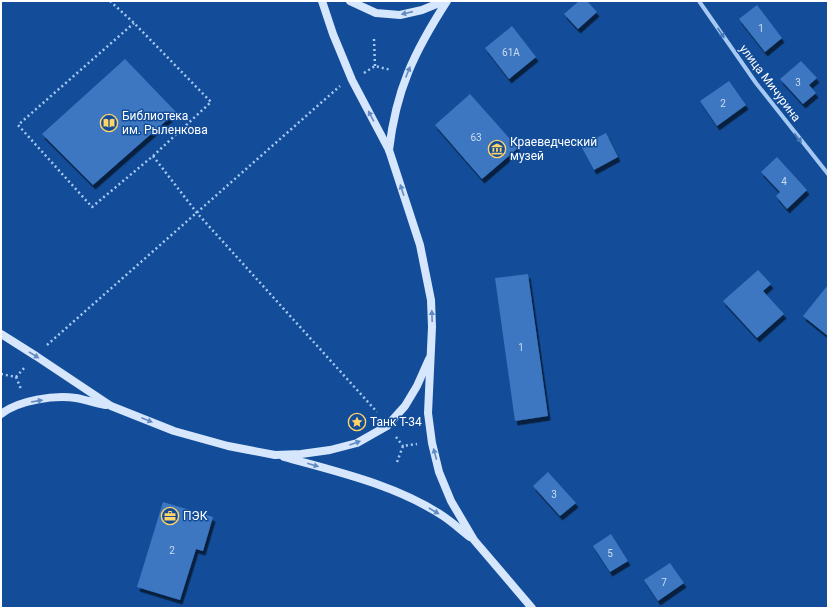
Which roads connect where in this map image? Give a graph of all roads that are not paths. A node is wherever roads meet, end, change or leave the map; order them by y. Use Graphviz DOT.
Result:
graph roads {
  1 [pos="322,1"];
  2 [pos="350,1"];
  3 [pos="446,1"];
  4 [pos="699,1"];
  5 [pos="389,150"];
  6 [pos="828,174"];
  7 [pos="1,334"];
  8 [pos="431,355"];
  9 [pos="111,406"];
  10 [pos="1,414"];
  11 [pos="275,455"];
  12 [pos="474,540"];
  13 [pos="532,608"];
  5 -- 1 [label="main road, one-way"];
  3 -- 2 [label="main road, one-way"];
  5 -- 3 [label="main road, one-way"];
  4 -- 6 [label="street, улица Мичурина, one-way"];
  8 -- 5 [label="main road, one-way"];
  7 -- 9 [label="main road, one-way"];
  11 -- 8 [label="main road, one-way"];
  12 -- 8 [label="main road, one-way"];
  10 -- 9 [label="main road, one-way"];
  9 -- 11 [label="main road, one-way"];
  11 -- 12 [label="main road, one-way"];
  12 -- 13 [label="main road"];
}
